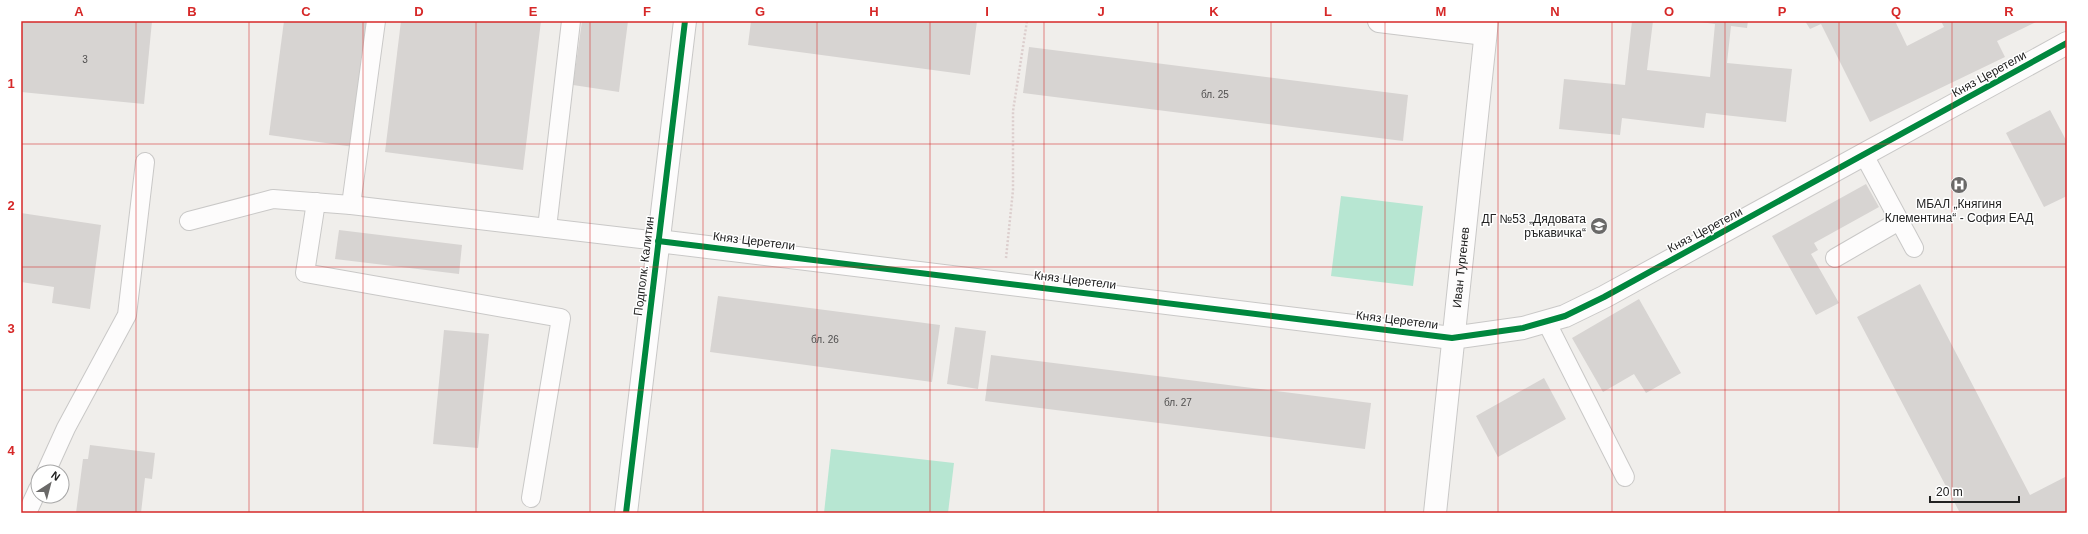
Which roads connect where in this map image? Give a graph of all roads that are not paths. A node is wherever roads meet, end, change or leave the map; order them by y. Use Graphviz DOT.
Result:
graph roads {
  1 [pos="376,21"];
  2 [pos="571,21"];
  3 [pos="685,21"];
  4 [pos="1379,21"];
  5 [pos="1486,28"];
  6 [pos="2067,43"];
  7 [pos="1864,155"];
  8 [pos="145,162"];
  9 [pos="316,202"];
  10 [pos="351,205"];
  11 [pos="189,221"];
  12 [pos="1900,221"];
  13 [pos="547,228"];
  14 [pos="658,241"];
  15 [pos="1914,248"];
  16 [pos="1835,258"];
  17 [pos="1546,322"];
  18 [pos="1452,338"];
  19 [pos="50,464"];
  20 [pos="1625,477"];
  21 [pos="531,498"];
  22 [pos="626,513"];
  23 [pos="1435,513"];
  1 -- 10 [label="lane"];
  2 -- 13 [label="lane"];
  3 -- 14 [label="street, Подполк. Калитин"];
  4 -- 5 [label="street"];
  5 -- 18 [label="street, Иван Тургенев"];
  6 -- 7 [label="street, Княз Церетели"];
  7 -- 12 [label="lane"];
  7 -- 17 [label="street, Княз Церетели"];
  8 -- 19 [label="lane"];
  9 -- 10 [label="lane"];
  9 -- 11 [label="lane"];
  9 -- 21 [label="lane"];
  10 -- 13 [label="lane"];
  12 -- 15 [label="lane"];
  12 -- 16 [label="lane"];
  13 -- 14 [label="lane"];
  14 -- 18 [label="street, Княз Церетели"];
  14 -- 22 [label="street, Подполк. Калитин"];
  17 -- 18 [label="street, Княз Церетели"];
  17 -- 20 [label="lane"];
  18 -- 23 [label="street, Иван Тургенев"];
}
